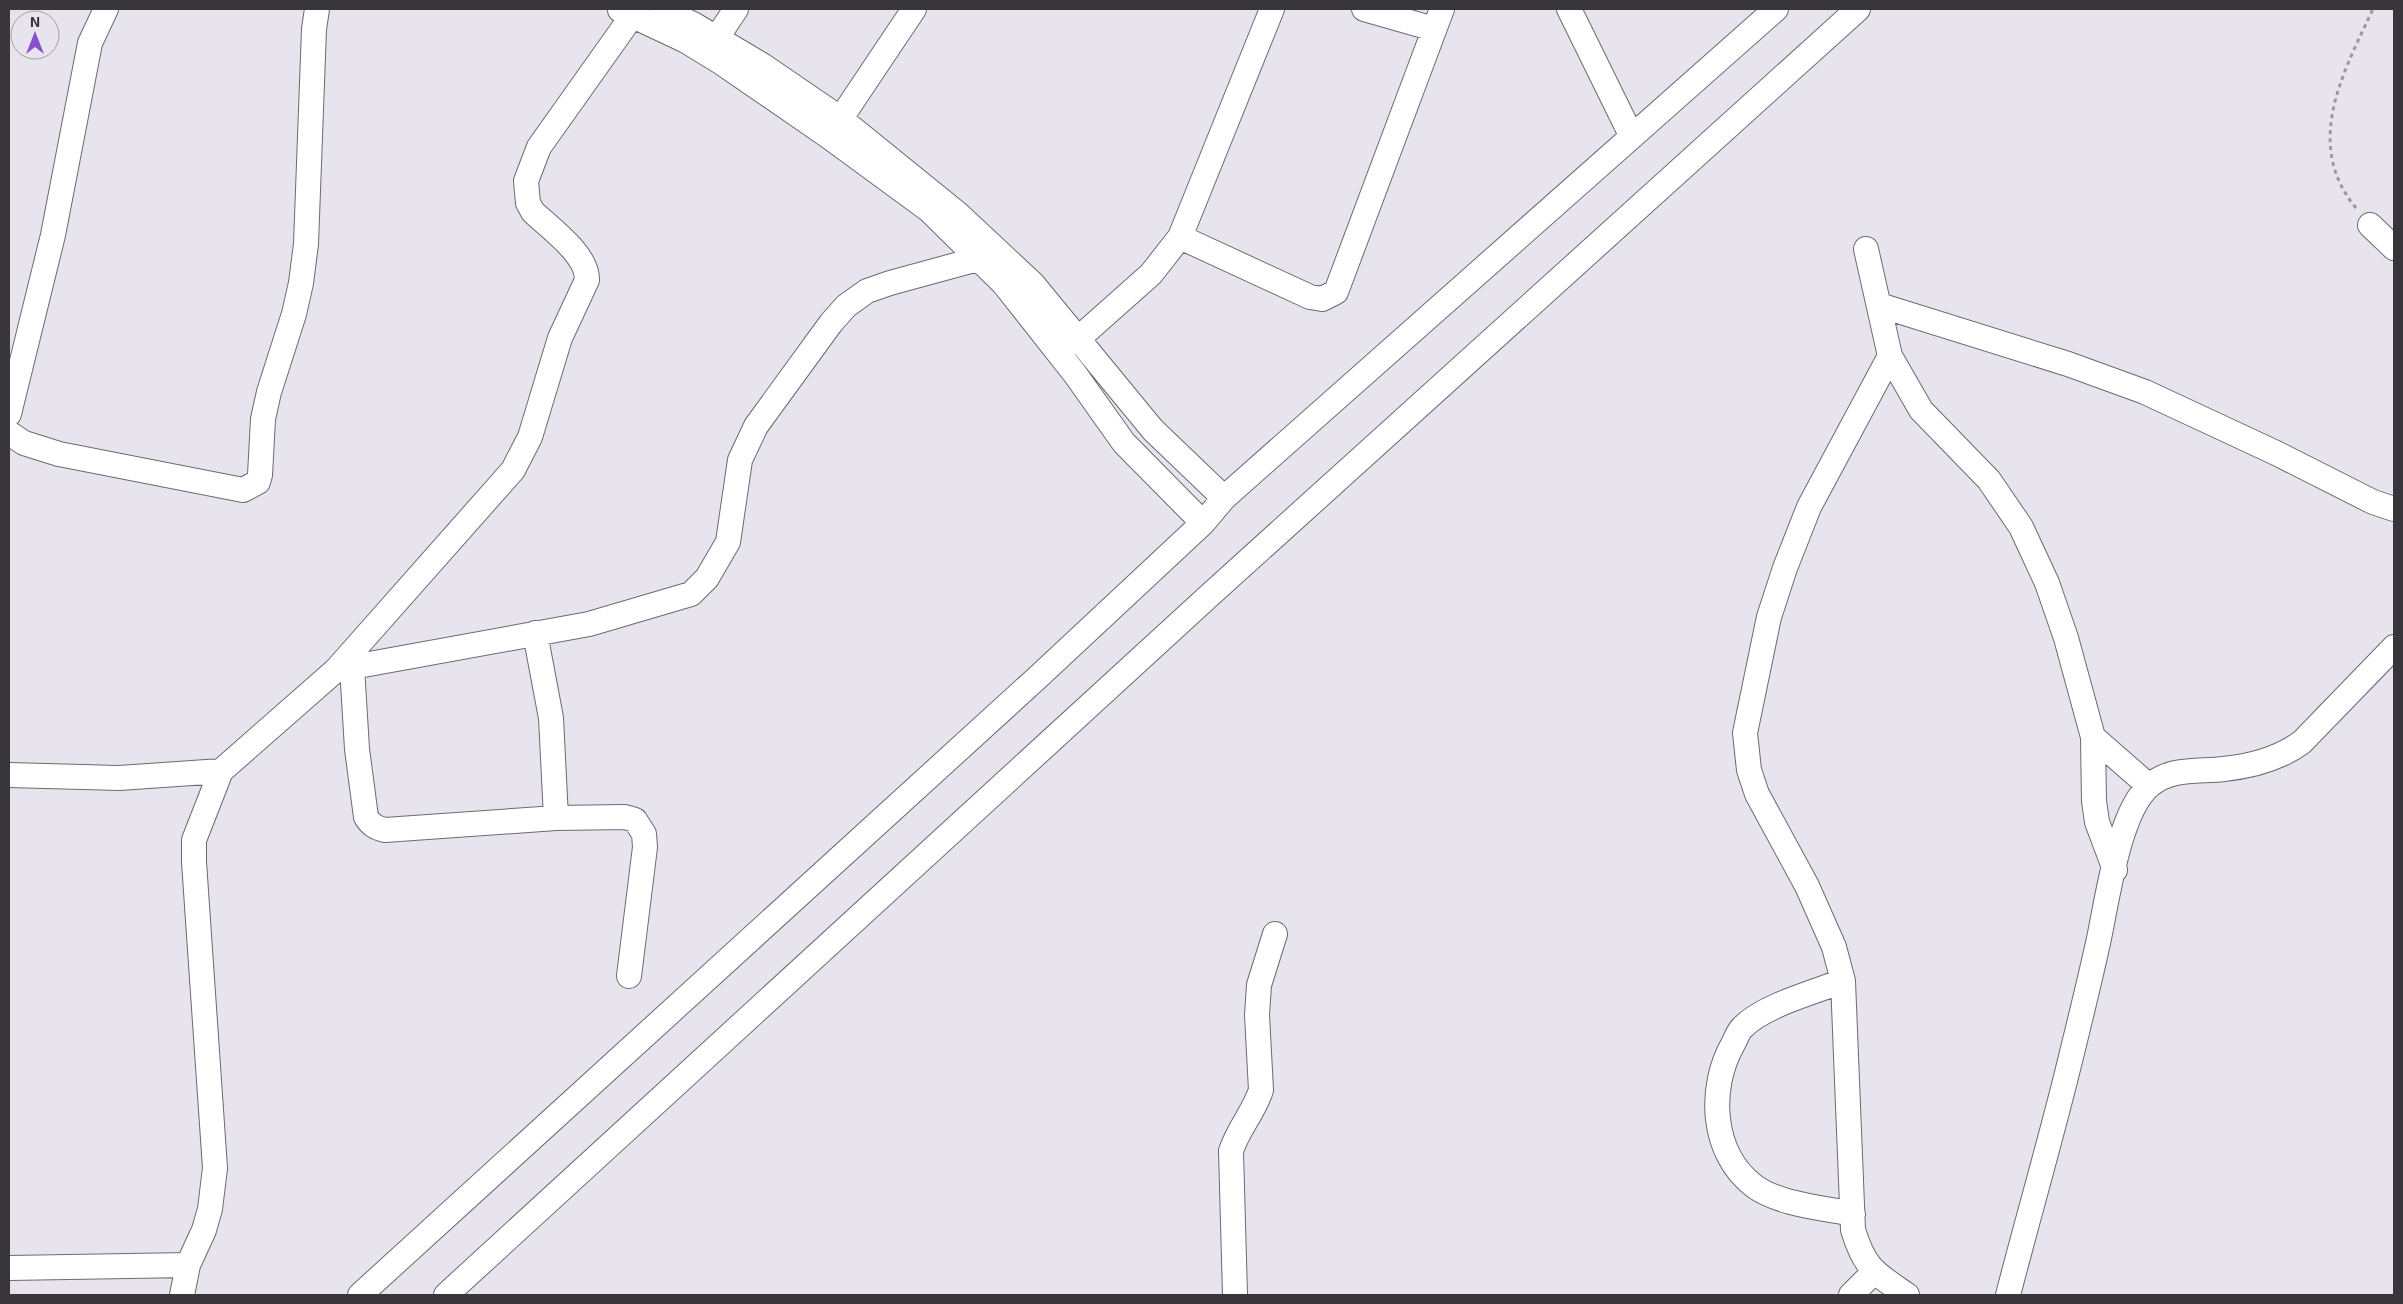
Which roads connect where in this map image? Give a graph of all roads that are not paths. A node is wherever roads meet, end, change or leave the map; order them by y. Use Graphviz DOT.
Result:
graph roads {
  1 [pos="106,9"];
  2 [pos="317,9"];
  3 [pos="661,9"];
  4 [pos="736,9"];
  5 [pos="914,9"];
  6 [pos="1272,9"];
  7 [pos="1364,9"];
  8 [pos="1569,9"];
  9 [pos="1776,9"];
  10 [pos="1858,9"];
  11 [pos="629,11"];
  12 [pos="1438,19"];
  13 [pos="711,45"];
  14 [pos="834,128"];
  15 [pos="1631,136"];
  16 [pos="2370,225"];
  17 [pos="1180,237"];
  18 [pos="1866,248"];
  19 [pos="2394,248"];
  20 [pos="978,259"];
  21 [pos="1879,305"];
  22 [pos="19,327"];
  23 [pos="1078,338"];
  24 [pos="1056,350"];
  25 [pos="1890,356"];
  26 [pos="9,414"];
  27 [pos="1149,426"];
  28 [pos="9,433"];
  29 [pos="1124,443"];
  30 [pos="1224,498"];
  31 [pos="2394,509"];
  32 [pos="1203,523"];
  33 [pos="534,632"];
  34 [pos="2394,647"];
  35 [pos="344,669"];
  36 [pos="2093,737"];
  37 [pos="221,772"];
  38 [pos="9,775"];
  39 [pos="2149,786"];
  40 [pos="556,818"];
  41 [pos="2115,870"];
  42 [pos="1275,934"];
  43 [pos="629,976"];
  44 [pos="1843,981"];
  45 [pos="1853,1214"];
  46 [pos="188,1266"];
  47 [pos="9,1268"];
  48 [pos="1874,1272"];
  49 [pos="182,1295"];
  50 [pos="360,1295"];
  51 [pos="446,1295"];
  52 [pos="1235,1295"];
  53 [pos="1851,1295"];
  54 [pos="1907,1295"];
  55 [pos="2008,1295"];
  1 -- 22 [label="street"];
  2 -- 28 [label="street"];
  3 -- 13 [label="street"];
  4 -- 13 [label="street"];
  5 -- 14 [label="street"];
  6 -- 17 [label="street"];
  7 -- 12 [label="street"];
  8 -- 15 [label="street"];
  9 -- 15 [label="street"];
  10 -- 51 [label="street"];
  11 -- 13 [label="street"];
  11 -- 35 [label="street"];
  12 -- 17 [label="street"];
  13 -- 14 [label="street"];
  14 -- 20 [label="street"];
  14 -- 23 [label="street"];
  15 -- 30 [label="street"];
  16 -- 19 [label="street"];
  17 -- 23 [label="street"];
  18 -- 21 [label="street"];
  20 -- 24 [label="street"];
  20 -- 33 [label="street"];
  21 -- 25 [label="street"];
  21 -- 31 [label="street"];
  22 -- 26 [label="street"];
  23 -- 24 [label="street"];
  23 -- 27 [label="street"];
  24 -- 29 [label="street"];
  25 -- 36 [label="street"];
  25 -- 44 [label="street"];
  27 -- 29 [label="street"];
  27 -- 30 [label="street"];
  29 -- 32 [label="street"];
  30 -- 32 [label="street"];
  32 -- 50 [label="street"];
  33 -- 35 [label="street"];
  33 -- 40 [label="street"];
  34 -- 39 [label="street"];
  35 -- 37 [label="street"];
  35 -- 40 [label="street"];
  36 -- 39 [label="street"];
  36 -- 41 [label="street"];
  37 -- 38 [label="street"];
  37 -- 46 [label="street"];
  39 -- 41 [label="street"];
  40 -- 43 [label="street"];
  41 -- 55 [label="street"];
  42 -- 52 [label="street"];
  44 -- 45 [label="street"];
  44 -- 45 [label="street"];
  45 -- 48 [label="street"];
  46 -- 47 [label="street"];
  46 -- 49 [label="street"];
  48 -- 53 [label="street"];
  48 -- 54 [label="street"];
}
